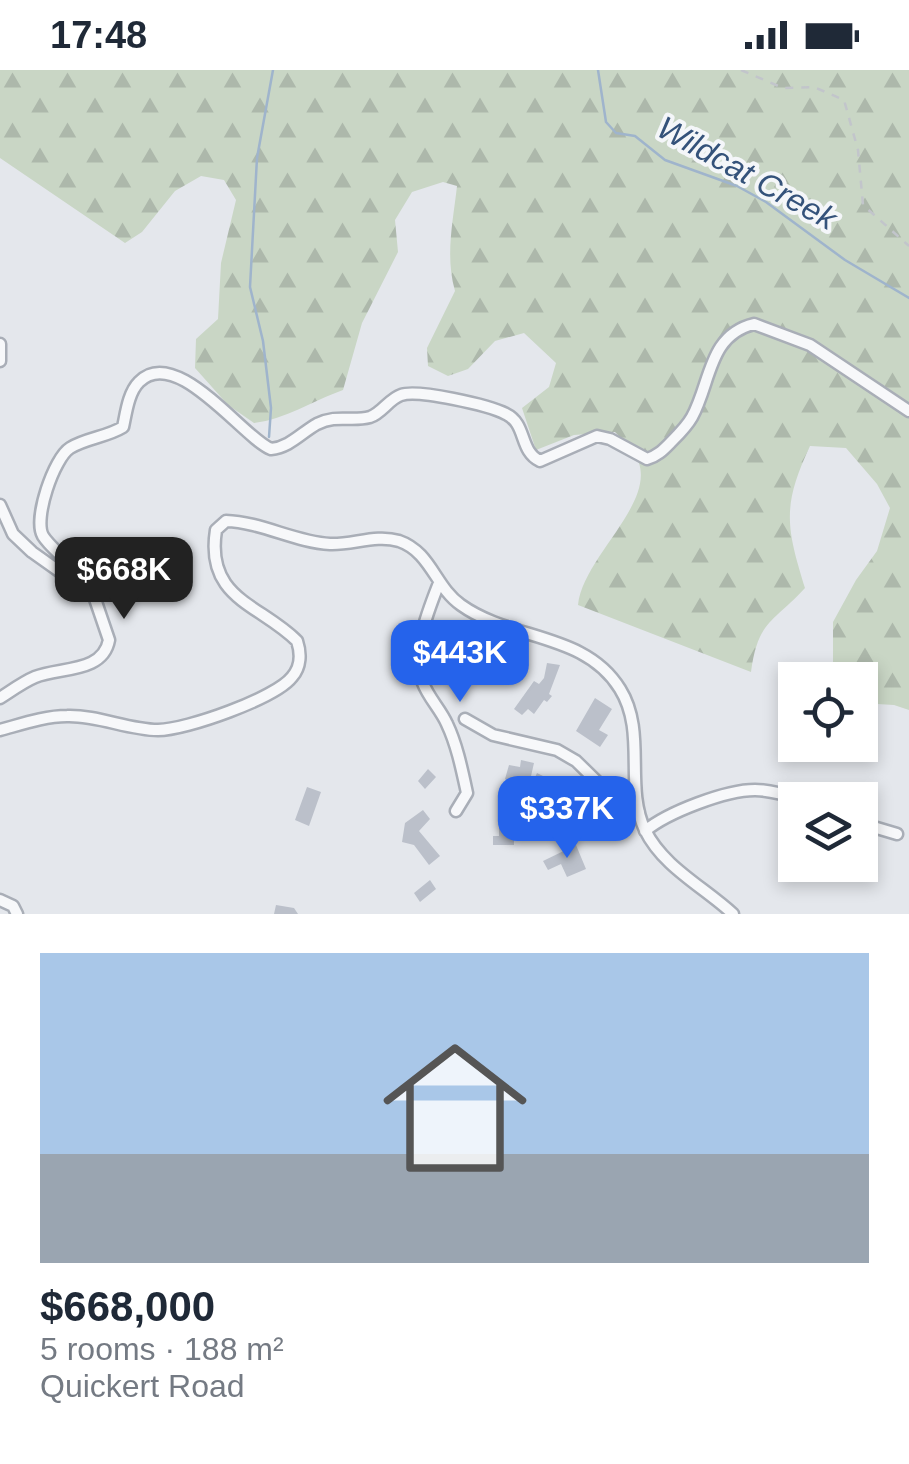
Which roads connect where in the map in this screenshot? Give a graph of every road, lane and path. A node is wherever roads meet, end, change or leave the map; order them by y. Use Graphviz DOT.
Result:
graph roads {
  1 [pos="740,70"];
  2 [pos="909,246"];
  3 [pos="0,344"];
  4 [pos="0,361"];
  5 [pos="909,412"];
  6 [pos="0,505"];
  7 [pos="70,581"];
  8 [pos="439,582"];
  9 [pos="0,698"];
  10 [pos="465,719"];
  11 [pos="0,730"];
  12 [pos="778,793"];
  13 [pos="456,811"];
  14 [pos="639,812"];
  15 [pos="878,828"];
  16 [pos="646,830"];
  17 [pos="896,834"];
  18 [pos="0,900"];
  19 [pos="17,914"];
  20 [pos="734,914"];
  1 -- 2 [label="path"];
  3 -- 4 [label="street"];
  5 -- 7 [label="street"];
  6 -- 7 [label="street"];
  7 -- 9 [label="street"];
  8 -- 11 [label="street"];
  8 -- 13 [label="street"];
  8 -- 14 [label="street"];
  10 -- 14 [label="street"];
  12 -- 16 [label="street"];
  14 -- 16 [label="street"];
  15 -- 17 [label="street"];
  16 -- 20 [label="street"];
  18 -- 19 [label="street"];
}
